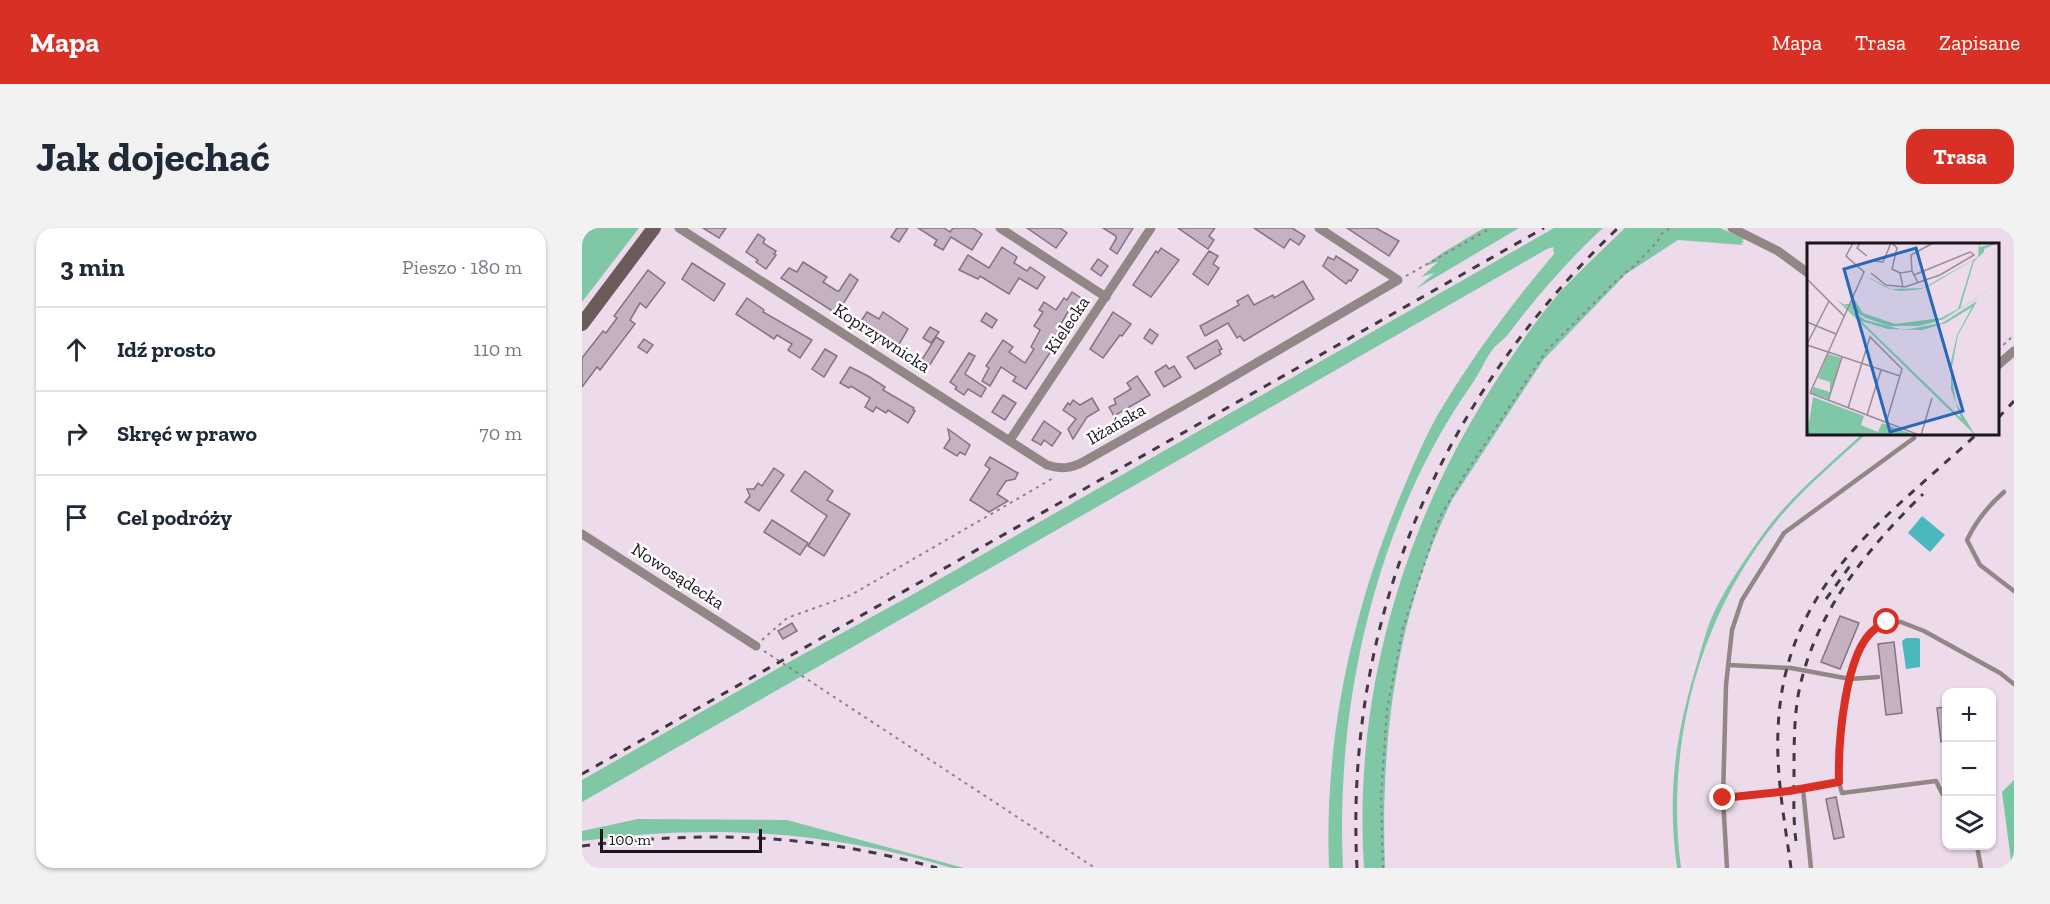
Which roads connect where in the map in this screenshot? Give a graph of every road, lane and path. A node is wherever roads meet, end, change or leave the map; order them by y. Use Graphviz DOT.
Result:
graph roads {
  1 [pos="654,228"];
  2 [pos="679,228"];
  3 [pos="1000,228"];
  4 [pos="1151,228"];
  5 [pos="1318,228"];
  6 [pos="1491,228"];
  7 [pos="1670,228"];
  8 [pos="1732,228"];
  9 [pos="1807,272"];
  10 [pos="1398,280"];
  11 [pos="1106,297"];
  12 [pos="582,324"];
  13 [pos="2014,335"];
  14 [pos="1999,349"];
  15 [pos="2014,351"];
  16 [pos="1999,364"];
  17 [pos="1914,438"];
  18 [pos="1010,440"];
  19 [pos="1070,468"];
  20 [pos="2004,492"];
  21 [pos="582,534"];
  22 [pos="2014,591"];
  23 [pos="756,646"];
  24 [pos="1728,665"];
  25 [pos="1878,677"];
  26 [pos="1850,679"];
  27 [pos="2014,684"];
  28 [pos="1839,782"];
  29 [pos="1803,789"];
  30 [pos="1945,796"];
  31 [pos="1723,798"];
  32 [pos="1978,850"];
  33 [pos="1095,868"];
  34 [pos="1383,868"];
  35 [pos="1727,868"];
  36 [pos="1811,868"];
  37 [pos="1981,868"];
  1 -- 12 [label="street"];
  2 -- 18 [label="street, Koprzywnicka"];
  3 -- 11 [label="street"];
  4 -- 11 [label="street, Kielecka"];
  5 -- 10 [label="street"];
  6 -- 10 [label="path"];
  7 -- 34 [label="path"];
  8 -- 9 [label="street"];
  10 -- 19 [label="street, Iłżańska"];
  11 -- 18 [label="street, Kielecka"];
  13 -- 14 [label="path"];
  15 -- 16 [label="street"];
  17 -- 24 [label="lane"];
  18 -- 19 [label="street, Koprzywnicka"];
  19 -- 23 [label="path"];
  20 -- 22 [label="lane"];
  21 -- 23 [label="street, Nowosądecka"];
  23 -- 33 [label="path"];
  24 -- 26 [label="lane"];
  24 -- 31 [label="lane"];
  25 -- 26 [label="lane"];
  26 -- 27 [label="lane"];
  26 -- 28 [label="lane"];
  28 -- 29 [label="lane"];
  28 -- 30 [label="lane"];
  29 -- 31 [label="lane"];
  29 -- 36 [label="lane"];
  31 -- 35 [label="lane"];
  32 -- 37 [label="lane"];
}
